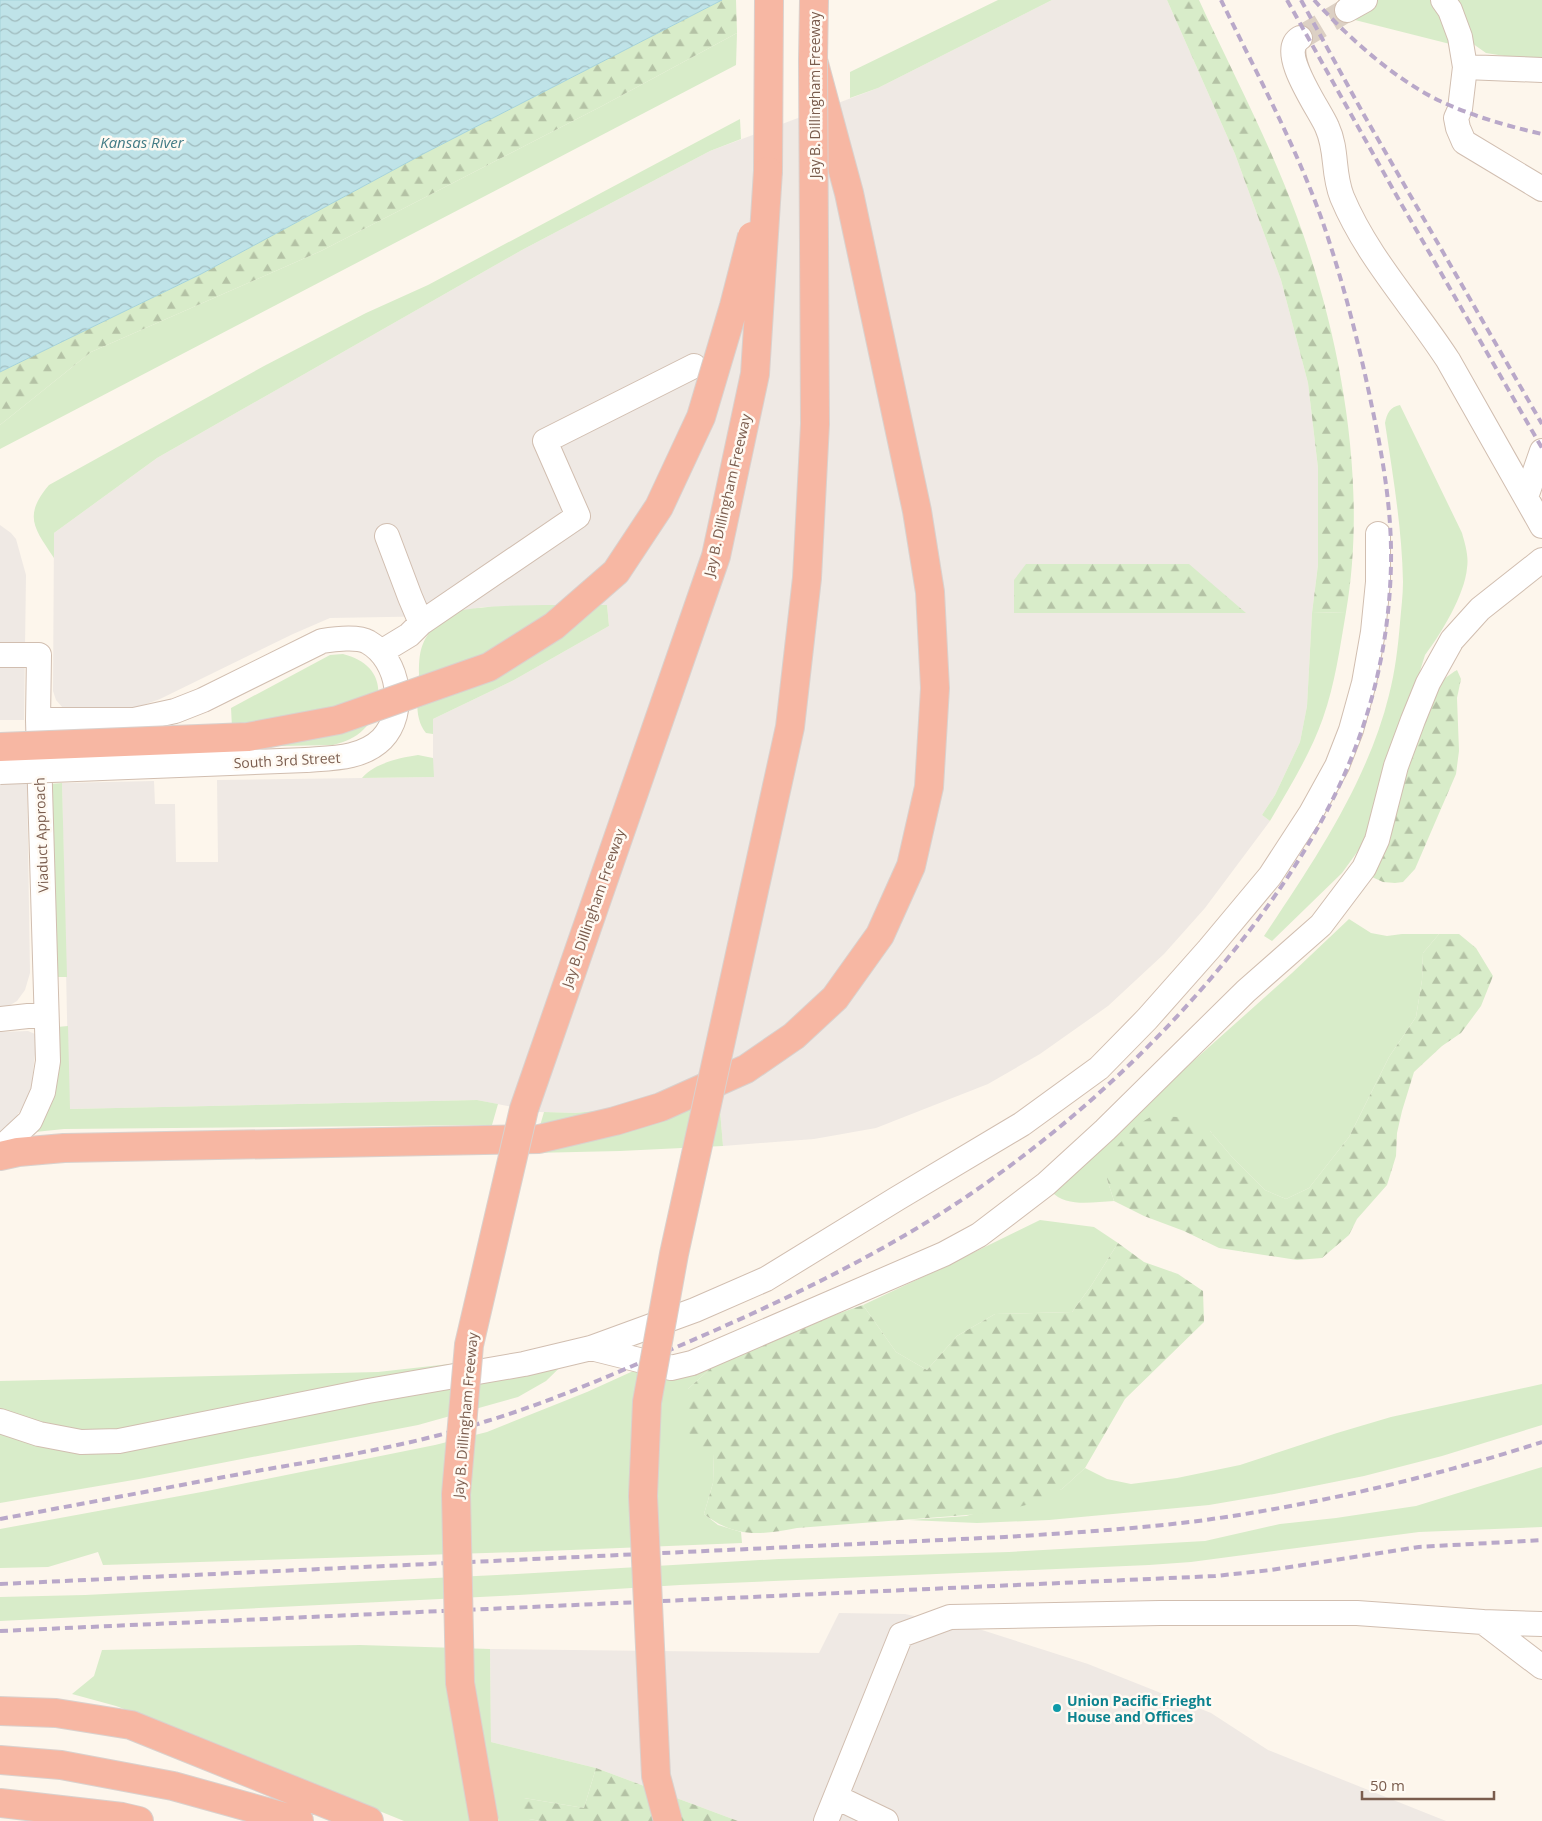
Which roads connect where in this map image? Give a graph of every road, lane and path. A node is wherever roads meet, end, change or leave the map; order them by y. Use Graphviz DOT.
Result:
graph roads {
  1 [pos="769,0"];
  2 [pos="814,0"];
  3 [pos="1443,0"];
  4 [pos="1300,38"];
  5 [pos="813,60"];
  6 [pos="1465,67"];
  7 [pos="1542,70"];
  8 [pos="768,171"];
  9 [pos="1542,189"];
  10 [pos="694,366"];
  11 [pos="1542,451"];
  12 [pos="1526,496"];
  13 [pos="1542,526"];
  14 [pos="1378,534"];
  15 [pos="387,536"];
  16 [pos="1542,560"];
  17 [pos="421,623"];
  18 [pos="381,652"];
  19 [pos="0,655"];
  20 [pos="38,720"];
  21 [pos="0,747"];
  22 [pos="0,772"];
  23 [pos="46,1014"];
  24 [pos="0,1020"];
  25 [pos="0,1149"];
  26 [pos="0,1156"];
  27 [pos="591,1348"];
  28 [pos="0,1421"];
  29 [pos="1483,1622"];
  30 [pos="1542,1624"];
  31 [pos="1542,1667"];
  32 [pos="0,1711"];
  33 [pos="56,1713"];
  34 [pos="0,1760"];
  35 [pos="836,1797"];
  36 [pos="0,1803"];
  37 [pos="138,1821"];
  38 [pos="300,1821"];
  39 [pos="369,1821"];
  40 [pos="484,1821"];
  41 [pos="668,1821"];
  42 [pos="826,1821"];
  43 [pos="886,1821"];
  1 -- 8 [label="highway, Jay B. Dillingham Freeway"];
  2 -- 5 [label="highway, Jay B. Dillingham Freeway"];
  3 -- 6 [label="street"];
  4 -- 12 [label="street"];
  5 -- 26 [label="highway, bridge"];
  5 -- 41 [label="highway, Jay B. Dillingham Freeway, bridge"];
  6 -- 7 [label="street"];
  6 -- 9 [label="street"];
  8 -- 21 [label="highway, bridge"];
  8 -- 40 [label="highway, Jay B. Dillingham Freeway, bridge"];
  10 -- 17 [label="street"];
  11 -- 12 [label="street"];
  12 -- 13 [label="street"];
  14 -- 27 [label="street"];
  15 -- 17 [label="street"];
  16 -- 27 [label="street"];
  17 -- 18 [label="street"];
  18 -- 20 [label="street"];
  18 -- 22 [label="street, South 3rd Street, bridge"];
  19 -- 20 [label="street, Viaduct Approach"];
  20 -- 23 [label="street, Viaduct Approach"];
  23 -- 24 [label="street"];
  23 -- 25 [label="street, Viaduct Approach"];
  27 -- 28 [label="street"];
  29 -- 30 [label="street"];
  29 -- 31 [label="street"];
  29 -- 35 [label="street"];
  32 -- 33 [label="highway"];
  33 -- 38 [label="highway"];
  33 -- 39 [label="highway"];
  34 -- 38 [label="highway"];
  35 -- 42 [label="street"];
  35 -- 43 [label="street"];
  36 -- 37 [label="highway"];
}
